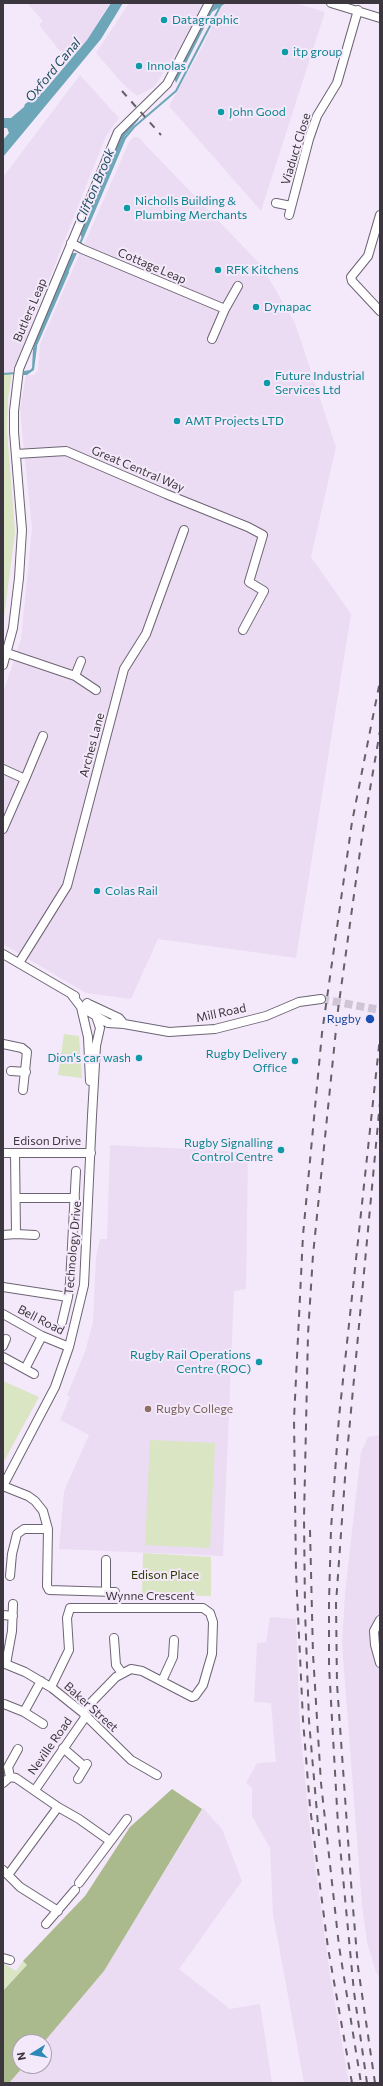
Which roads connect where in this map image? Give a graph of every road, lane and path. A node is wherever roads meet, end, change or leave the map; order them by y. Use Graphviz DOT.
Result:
graph roads {
  1 [pos="210,3"];
  2 [pos="331,3"];
  3 [pos="358,10"];
  4 [pos="380,18"];
  5 [pos="276,203"];
  6 [pos="291,206"];
  7 [pos="289,215"];
  8 [pos="380,215"];
  9 [pos="378,230"];
  10 [pos="76,246"];
  11 [pos="238,286"];
  12 [pos="225,309"];
  13 [pos="380,311"];
  14 [pos="212,339"];
  15 [pos="16,454"];
  16 [pos="184,530"];
  17 [pos="243,630"];
  18 [pos="7,653"];
  19 [pos="81,661"];
  20 [pos="3,665"];
  21 [pos="75,676"];
  22 [pos="96,690"];
  23 [pos="43,736"];
  24 [pos="3,769"];
  25 [pos="24,779"];
  26 [pos="3,829"];
  27 [pos="3,954"];
  28 [pos="19,964"];
  29 [pos="321,999"];
  30 [pos="84,1005"];
  31 [pos="100,1014"];
  32 [pos="108,1023"];
  33 [pos="124,1024"];
  34 [pos="100,1028"];
  35 [pos="88,1040"];
  36 [pos="3,1044"];
  37 [pos="11,1072"];
  38 [pos="26,1072"];
  39 [pos="23,1090"];
  40 [pos="92,1116"];
  41 [pos="3,1153"];
  42 [pos="15,1153"];
  43 [pos="91,1153"];
  44 [pos="76,1171"];
  45 [pos="16,1198"];
  46 [pos="75,1198"];
  47 [pos="16,1234"];
  48 [pos="3,1235"];
  49 [pos="34,1235"];
  50 [pos="3,1287"];
  51 [pos="68,1297"];
  52 [pos="3,1314"];
  53 [pos="62,1322"];
  54 [pos="42,1336"];
  55 [pos="69,1347"];
  56 [pos="3,1357"];
  57 [pos="25,1369"];
  58 [pos="34,1374"];
  59 [pos="3,1486"];
  60 [pos="48,1529"];
  61 [pos="106,1560"];
  62 [pos="10,1576"];
  63 [pos="106,1592"];
  64 [pos="115,1592"];
  65 [pos="13,1604"];
  66 [pos="3,1615"];
  67 [pos="12,1616"];
  68 [pos="380,1620"];
  69 [pos="114,1638"];
  70 [pos="174,1640"];
  71 [pos="380,1663"];
  72 [pos="4,1664"];
  73 [pos="122,1673"];
  74 [pos="41,1681"];
  75 [pos="162,1681"];
  76 [pos="51,1687"];
  77 [pos="4,1704"];
  78 [pos="24,1712"];
  79 [pos="84,1714"];
  80 [pos="43,1724"];
  81 [pos="63,1748"];
  82 [pos="18,1749"];
  83 [pos="157,1775"];
  84 [pos="10,1777"];
  85 [pos="78,1779"];
  86 [pos="3,1782"];
  87 [pos="35,1790"];
  88 [pos="58,1808"];
  89 [pos="126,1819"];
  90 [pos="110,1841"];
  91 [pos="6,1873"];
  92 [pos="58,1911"];
  93 [pos="46,1924"];
  1 -- 10 [label="street, Butlers Leap"];
  2 -- 3 [label="street"];
  3 -- 4 [label="street"];
  3 -- 6 [label="street, Viaduct Close"];
  5 -- 6 [label="street"];
  6 -- 7 [label="street, Viaduct Close"];
  8 -- 9 [label="street"];
  9 -- 13 [label="street"];
  10 -- 12 [label="street, Cottage Leap"];
  10 -- 15 [label="street, Butlers Leap"];
  11 -- 12 [label="street"];
  12 -- 14 [label="street"];
  15 -- 17 [label="street, Great Central Way"];
  15 -- 18 [label="street, Butlers Leap"];
  16 -- 28 [label="street, Arches Lane"];
  18 -- 20 [label="street, Butlers Leap"];
  18 -- 21 [label="street"];
  19 -- 21 [label="street"];
  21 -- 22 [label="street"];
  23 -- 25 [label="street"];
  24 -- 25 [label="street"];
  25 -- 26 [label="street"];
  27 -- 28 [label="street"];
  28 -- 30 [label="street"];
  29 -- 33 [label="street, Mill Road"];
  30 -- 31 [label="street"];
  30 -- 35 [label="street"];
  31 -- 32 [label="street"];
  31 -- 33 [label="street"];
  31 -- 34 [label="street"];
  31 -- 35 [label="street"];
  32 -- 33 [label="street, Mill Road"];
  32 -- 34 [label="street"];
  34 -- 40 [label="street, Technology Drive"];
  35 -- 40 [label="street, Technology Drive"];
  36 -- 38 [label="street"];
  37 -- 38 [label="street"];
  38 -- 39 [label="street"];
  40 -- 43 [label="street, Technology Drive"];
  41 -- 42 [label="street, Edison Drive"];
  42 -- 43 [label="street, Edison Drive"];
  42 -- 45 [label="street"];
  43 -- 55 [label="street, Technology Drive"];
  44 -- 46 [label="street"];
  45 -- 46 [label="street"];
  45 -- 47 [label="street"];
  46 -- 51 [label="street"];
  47 -- 48 [label="street"];
  47 -- 49 [label="street"];
  50 -- 51 [label="street"];
  51 -- 53 [label="street"];
  52 -- 54 [label="street, Bell Road"];
  54 -- 55 [label="street, Bell Road"];
  54 -- 57 [label="street"];
  55 -- 59 [label="street, Technology Drive"];
  56 -- 57 [label="street"];
  57 -- 58 [label="street"];
  59 -- 60 [label="street"];
  60 -- 62 [label="street"];
  60 -- 63 [label="street"];
  61 -- 63 [label="street"];
  63 -- 64 [label="street"];
  65 -- 67 [label="street"];
  66 -- 67 [label="street"];
  67 -- 72 [label="street"];
  68 -- 71 [label="street"];
  69 -- 73 [label="street"];
  70 -- 75 [label="street"];
  72 -- 74 [label="street, Baker Street"];
  73 -- 75 [label="street, Wynne Crescent"];
  73 -- 79 [label="street"];
  74 -- 76 [label="street, Baker Street"];
  74 -- 78 [label="street"];
  75 -- 76 [label="street, Wynne Crescent"];
  76 -- 79 [label="street, Baker Street"];
  77 -- 78 [label="street"];
  78 -- 80 [label="street"];
  79 -- 81 [label="street, Neville Road"];
  79 -- 83 [label="street, Baker Street"];
  81 -- 85 [label="street"];
  81 -- 87 [label="street, Neville Road"];
  82 -- 84 [label="street"];
  84 -- 86 [label="street"];
  84 -- 87 [label="street"];
  87 -- 88 [label="street"];
  88 -- 90 [label="street"];
  88 -- 91 [label="street"];
  89 -- 90 [label="street"];
  90 -- 92 [label="street"];
  91 -- 92 [label="street"];
  92 -- 93 [label="street"];
}
